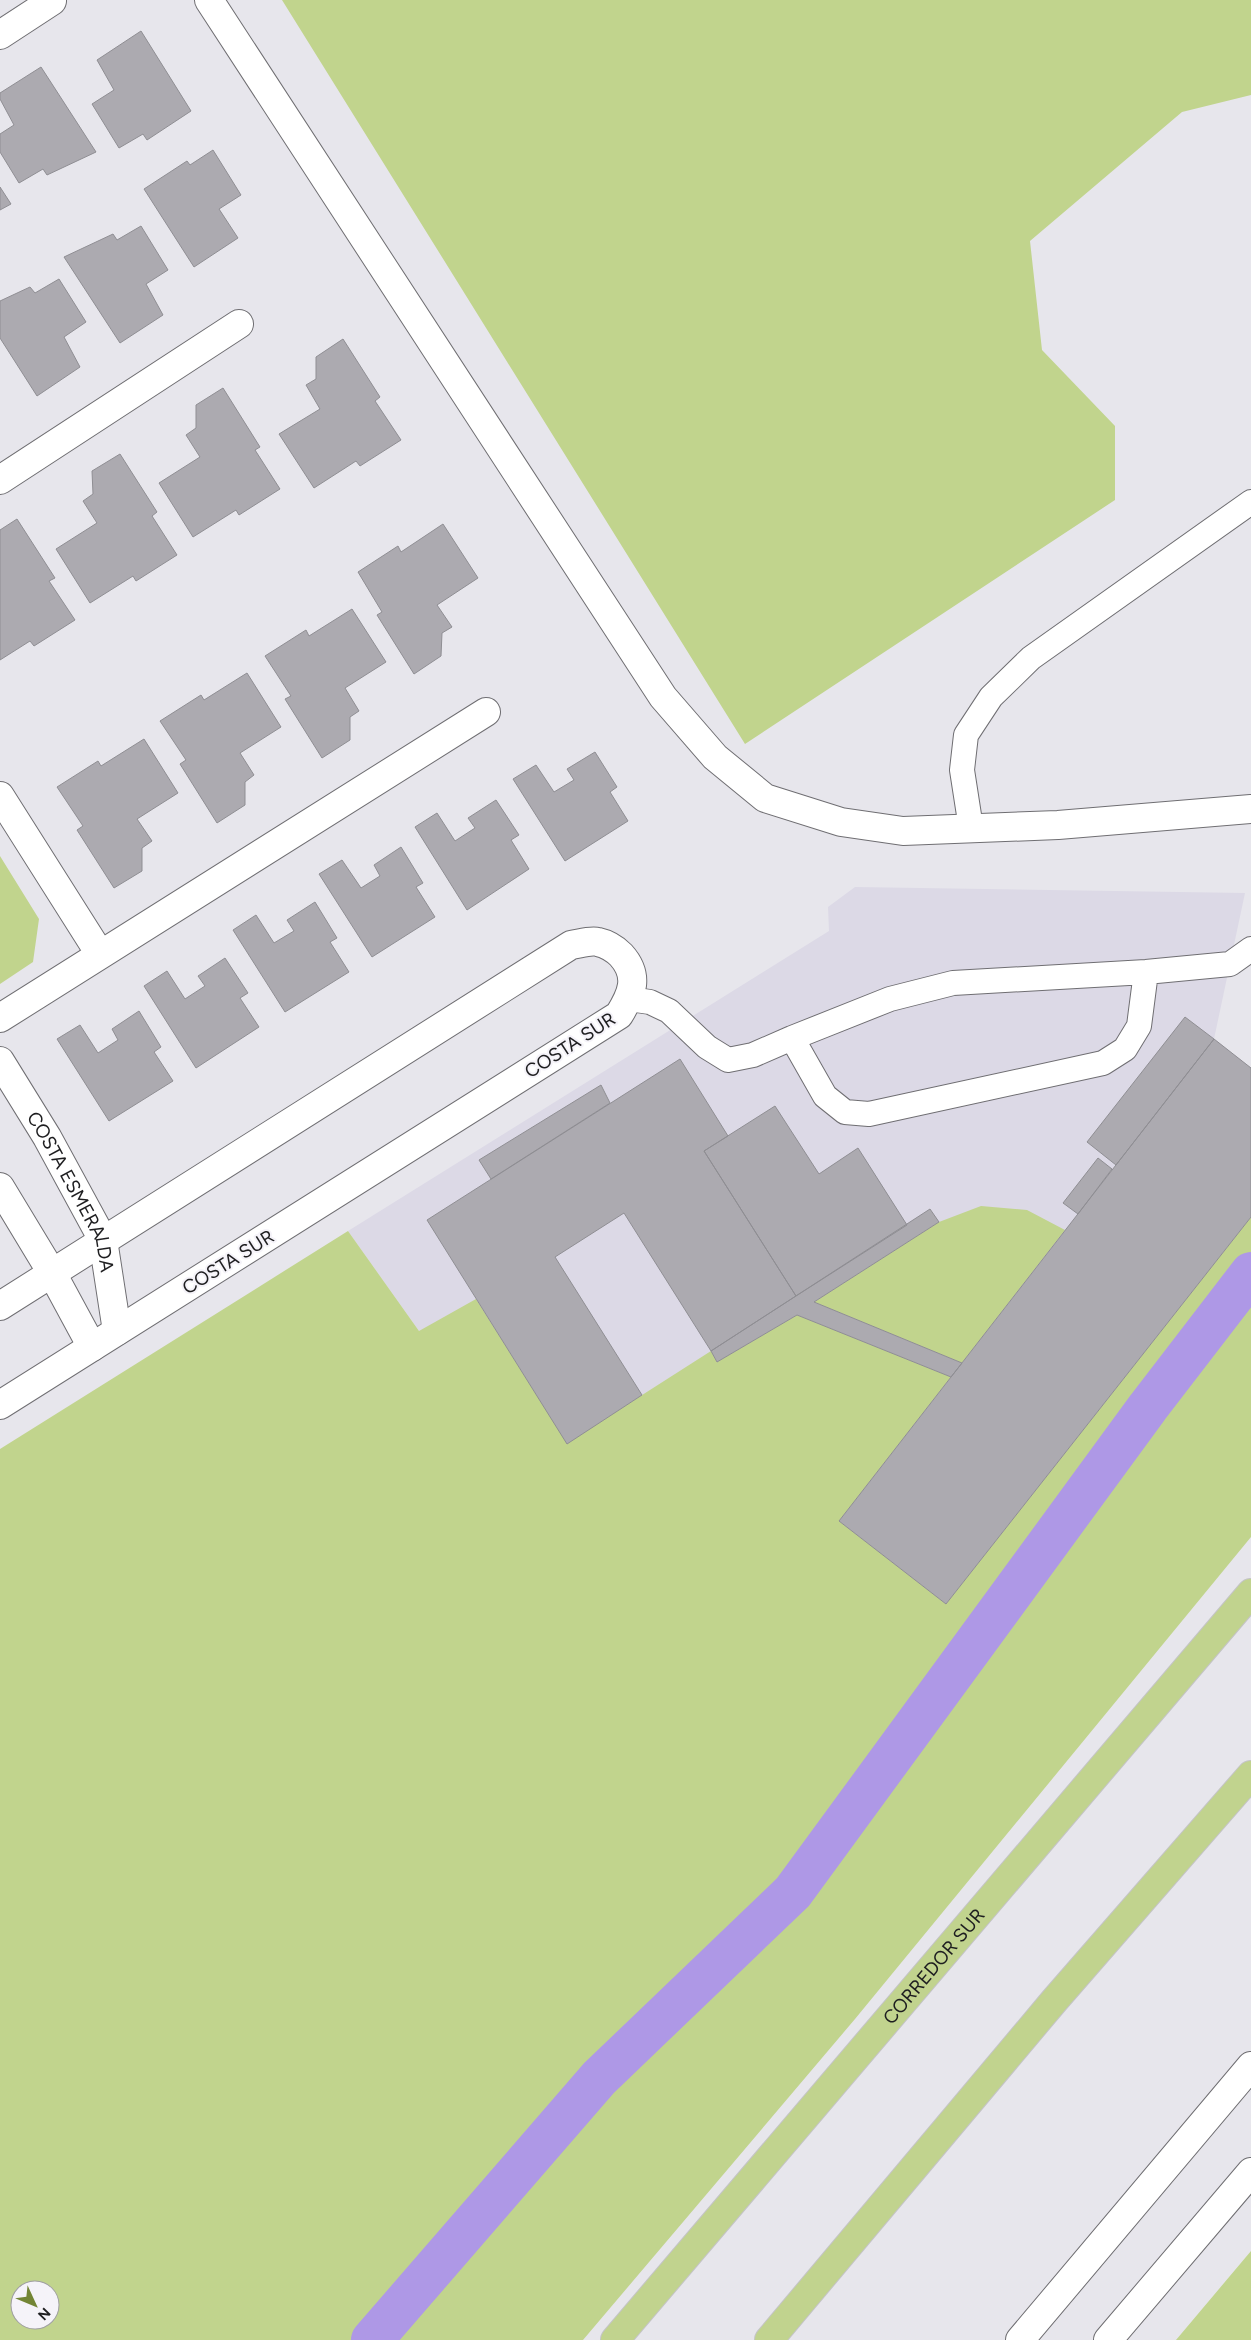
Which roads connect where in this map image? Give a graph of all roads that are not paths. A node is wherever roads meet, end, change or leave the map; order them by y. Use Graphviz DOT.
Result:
graph roads {
  1 [pos="210,0"];
  2 [pos="52,1"];
  3 [pos="0,35"];
  4 [pos="239,324"];
  5 [pos="0,480"];
  6 [pos="1251,502"];
  7 [pos="486,712"];
  8 [pos="0,796"];
  9 [pos="1251,809"];
  10 [pos="971,828"];
  11 [pos="1251,949"];
  12 [pos="100,954"];
  13 [pos="1146,972"];
  14 [pos="629,999"];
  15 [pos="0,1018"];
  16 [pos="792,1038"];
  17 [pos="0,1061"];
  18 [pos="0,1187"];
  19 [pos="103,1240"];
  20 [pos="52,1273"];
  21 [pos="0,1306"];
  22 [pos="117,1332"];
  23 [pos="92,1347"];
  24 [pos="0,1405"];
  25 [pos="1251,1593"];
  26 [pos="1251,1775"];
  27 [pos="1251,2066"];
  28 [pos="1251,2172"];
  29 [pos="615,2340"];
  30 [pos="769,2340"];
  31 [pos="1020,2340"];
  32 [pos="1108,2340"];
  1 -- 10 [label="street"];
  2 -- 3 [label="street"];
  4 -- 5 [label="street"];
  6 -- 10 [label="lane"];
  7 -- 12 [label="street"];
  8 -- 12 [label="street"];
  9 -- 10 [label="street"];
  11 -- 13 [label="lane"];
  12 -- 15 [label="street"];
  13 -- 16 [label="lane"];
  13 -- 16 [label="lane"];
  14 -- 16 [label="lane"];
  14 -- 19 [label="street, COSTA SUR"];
  14 -- 22 [label="street, COSTA SUR"];
  17 -- 19 [label="street, COSTA ESMERALDA"];
  18 -- 20 [label="street"];
  19 -- 20 [label="street, COSTA SUR"];
  19 -- 22 [label="street, COSTA ESMERALDA"];
  20 -- 21 [label="street, COSTA SUR"];
  20 -- 23 [label="street"];
  22 -- 23 [label="street, COSTA SUR"];
  23 -- 24 [label="street, COSTA SUR"];
  25 -- 29 [label="highway, CORREDOR SUR"];
  26 -- 30 [label="highway"];
  27 -- 31 [label="street"];
  28 -- 32 [label="street"];
}
